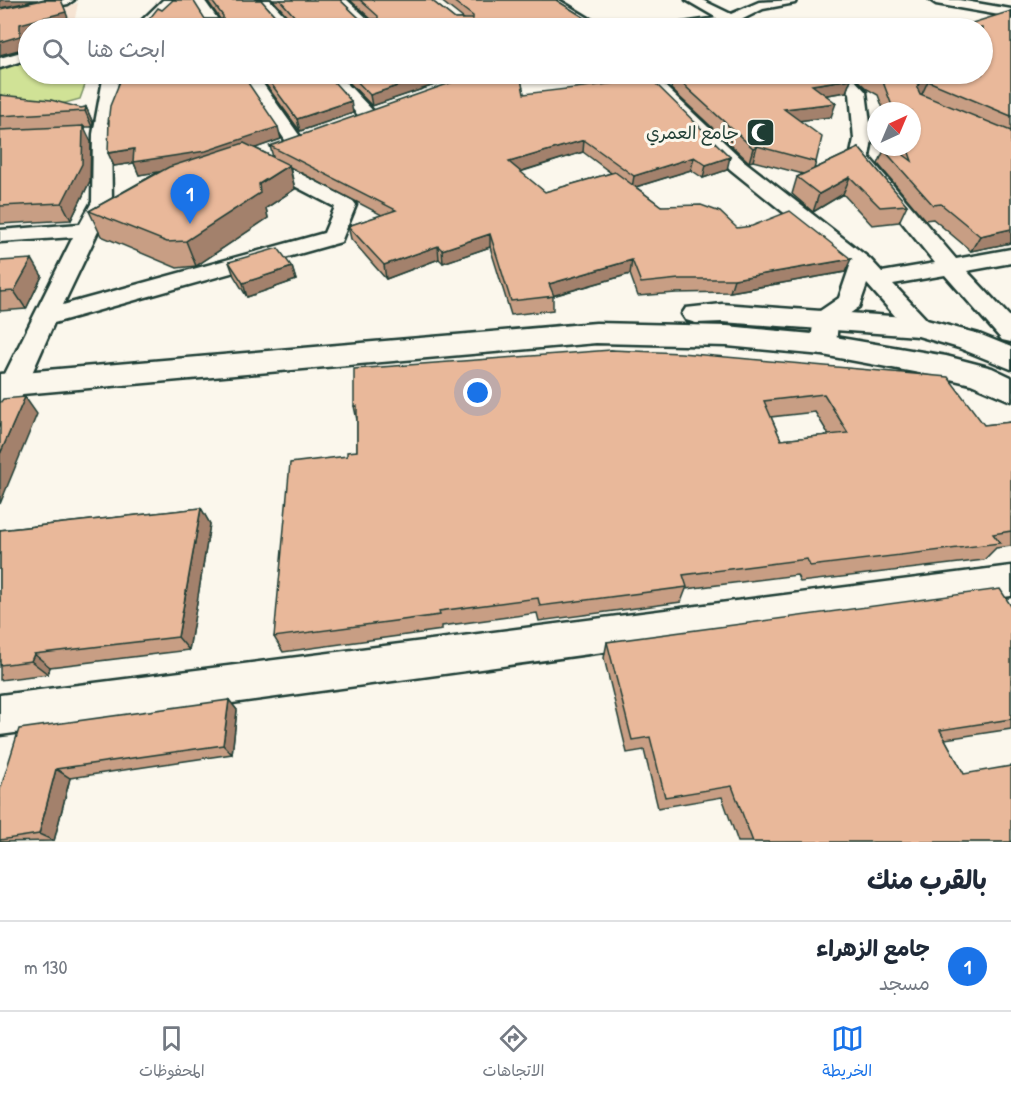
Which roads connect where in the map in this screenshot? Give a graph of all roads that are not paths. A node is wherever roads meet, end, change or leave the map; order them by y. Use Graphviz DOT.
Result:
graph roads {
  1 [pos="68,0"];
  2 [pos="171,0"];
  3 [pos="198,0"];
  4 [pos="263,0"];
  5 [pos="339,0"];
  6 [pos="550,0"];
  7 [pos="692,0"];
  8 [pos="790,0"];
  9 [pos="936,0"];
  10 [pos="39,3"];
  11 [pos="0,14"];
  12 [pos="1011,14"];
  13 [pos="152,18"];
  14 [pos="210,18"];
  15 [pos="280,18"];
  16 [pos="360,18"];
  17 [pos="581,18"];
  18 [pos="726,18"];
  19 [pos="734,18"];
  20 [pos="993,19"];
  21 [pos="18,57"];
  22 [pos="0,63"];
  23 [pos="108,84"];
  24 [pos="255,84"];
  25 [pos="339,84"];
  26 [pos="653,84"];
  27 [pos="850,84"];
  28 [pos="389,108"];
  29 [pos="368,116"];
  30 [pos="99,120"];
  31 [pos="348,123"];
  32 [pos="316,134"];
  33 [pos="79,135"];
  34 [pos="295,142"];
  35 [pos="88,230"];
  36 [pos="0,236"];
  37 [pos="1011,256"];
  38 [pos="949,265"];
  39 [pos="869,272"];
  40 [pos="44,318"];
  41 [pos="919,327"];
  42 [pos="825,332"];
  43 [pos="1011,334"];
  44 [pos="9,376"];
  45 [pos="1008,376"];
  46 [pos="0,414"];
  47 [pos="1011,581"];
  48 [pos="0,715"];
  1 -- 10 [label="street"];
  2 -- 13 [label="street"];
  3 -- 14 [label="street"];
  4 -- 15 [label="street"];
  5 -- 16 [label="street"];
  6 -- 17 [label="street"];
  7 -- 18 [label="street"];
  8 -- 19 [label="street"];
  9 -- 12 [label="street"];
  10 -- 11 [label="street"];
  12 -- 20 [label="street"];
  21 -- 22 [label="street"];
  23 -- 30 [label="street"];
  24 -- 34 [label="street"];
  25 -- 29 [label="street"];
  26 -- 39 [label="street"];
  27 -- 38 [label="street"];
  28 -- 29 [label="street"];
  29 -- 31 [label="street"];
  30 -- 33 [label="street"];
  30 -- 35 [label="street"];
  32 -- 34 [label="street"];
  34 -- 40 [label="street"];
  35 -- 36 [label="street"];
  35 -- 40 [label="street"];
  37 -- 38 [label="street"];
  38 -- 39 [label="street"];
  38 -- 43 [label="street"];
  39 -- 41 [label="street"];
  39 -- 42 [label="street"];
  40 -- 44 [label="street"];
  41 -- 42 [label="main road"];
  41 -- 45 [label="main road"];
  42 -- 44 [label="main road"];
  42 -- 45 [label="main road"];
  44 -- 46 [label="street"];
  47 -- 48 [label="street"];
}
